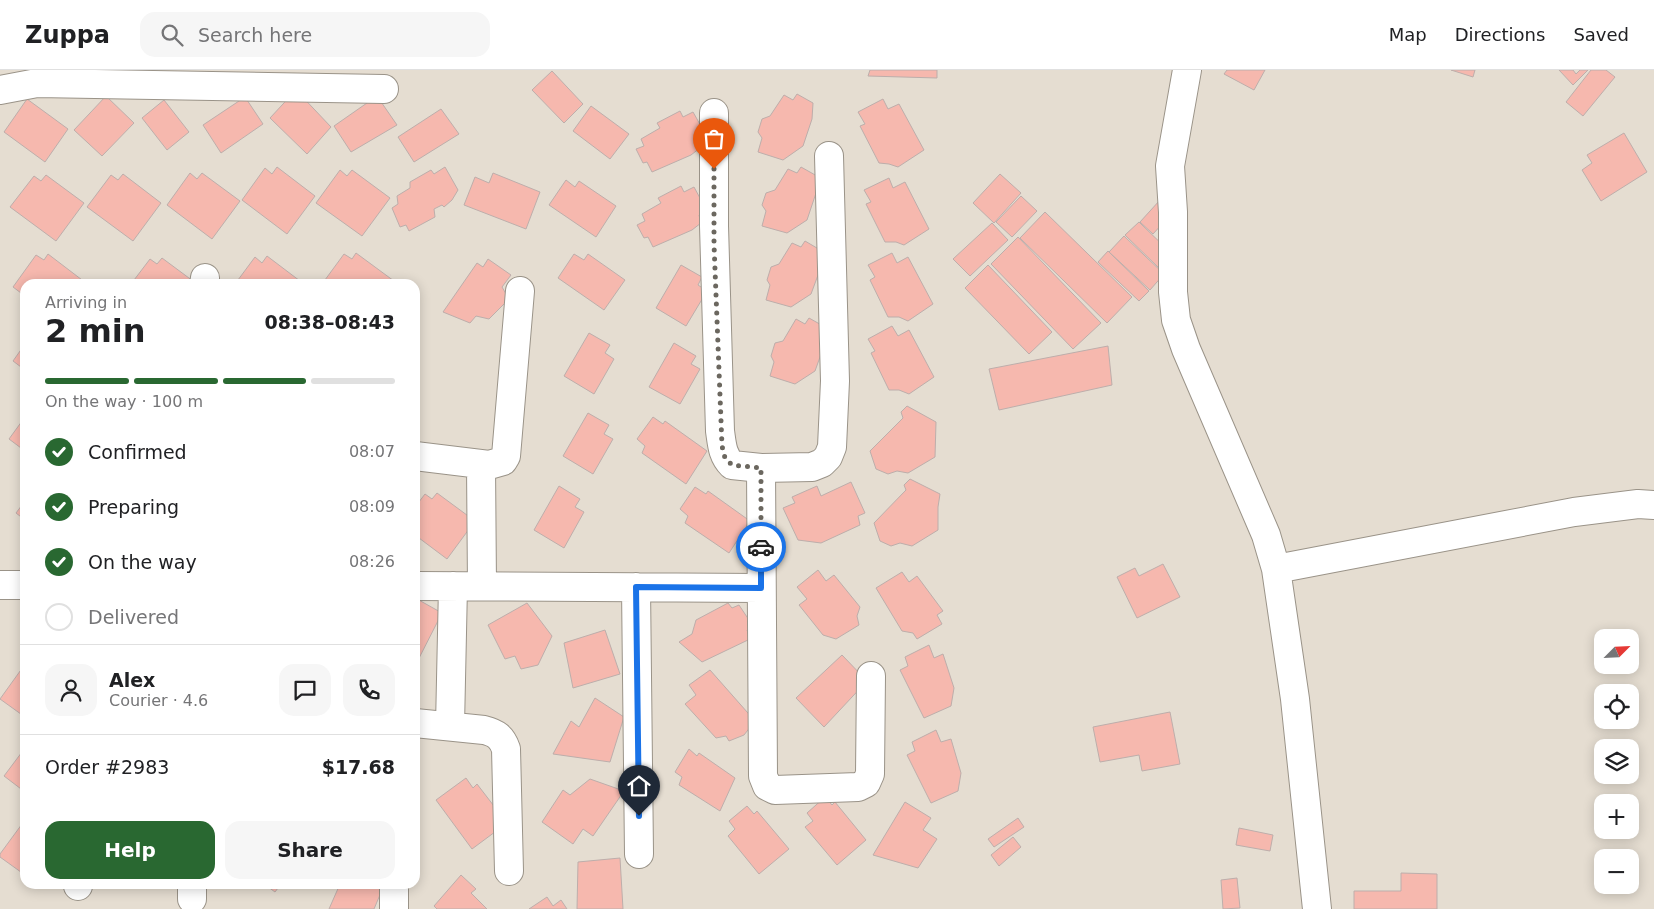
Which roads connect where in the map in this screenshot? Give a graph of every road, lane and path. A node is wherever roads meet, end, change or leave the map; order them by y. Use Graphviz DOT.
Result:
graph roads {
  1 [pos="1187,70"];
  2 [pos="43,77"];
  3 [pos="384,89"];
  4 [pos="0,90"];
  5 [pos="714,113"];
  6 [pos="829,156"];
  7 [pos="520,291"];
  8 [pos="420,457"];
  9 [pos="481,465"];
  10 [pos="761,468"];
  11 [pos="1654,505"];
  12 [pos="1276,569"];
  13 [pos="0,585"];
  14 [pos="20,585"];
  15 [pos="420,586"];
  16 [pos="453,586"];
  17 [pos="482,586"];
  18 [pos="636,587"];
  19 [pos="761,588"];
  20 [pos="871,676"];
  21 [pos="420,723"];
  22 [pos="450,726"];
  23 [pos="639,854"];
  24 [pos="509,871"];
  25 [pos="394,889"];
  26 [pos="394,909"];
  27 [pos="1317,909"];
  1 -- 12 [label="street"];
  2 -- 3 [label="street"];
  2 -- 4 [label="street"];
  5 -- 10 [label="street"];
  6 -- 10 [label="street"];
  7 -- 9 [label="street"];
  8 -- 9 [label="street"];
  9 -- 17 [label="street"];
  10 -- 19 [label="street"];
  11 -- 12 [label="street"];
  12 -- 27 [label="street"];
  13 -- 14 [label="street"];
  15 -- 16 [label="street"];
  16 -- 17 [label="street"];
  16 -- 22 [label="street"];
  17 -- 18 [label="street"];
  18 -- 19 [label="street"];
  18 -- 23 [label="street"];
  19 -- 20 [label="street"];
  21 -- 22 [label="street"];
  22 -- 24 [label="street"];
  25 -- 26 [label="street"];
}
